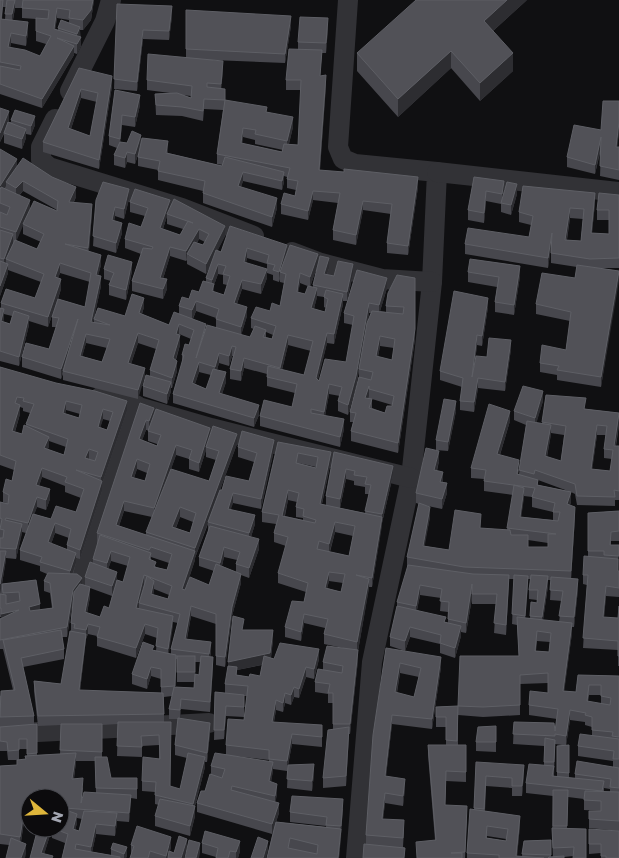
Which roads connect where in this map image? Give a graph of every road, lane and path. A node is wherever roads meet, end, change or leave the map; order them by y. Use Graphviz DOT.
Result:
graph roads {
  1 [pos="111,0"];
  2 [pos="348,0"];
  3 [pos="437,172"];
  4 [pos="619,192"];
  5 [pos="432,282"];
  6 [pos="81,391"];
  7 [pos="136,405"];
  8 [pos="411,478"];
  9 [pos="80,579"];
  10 [pos="209,723"];
  11 [pos="0,734"];
  12 [pos="356,858"];
  1 -- 5 [label="street"];
  2 -- 3 [label="street"];
  3 -- 4 [label="street"];
  3 -- 5 [label="street"];
  5 -- 8 [label="street"];
  6 -- 7 [label="street"];
  7 -- 8 [label="street"];
  7 -- 9 [label="street"];
  8 -- 12 [label="street"];
  10 -- 11 [label="street"];
}
